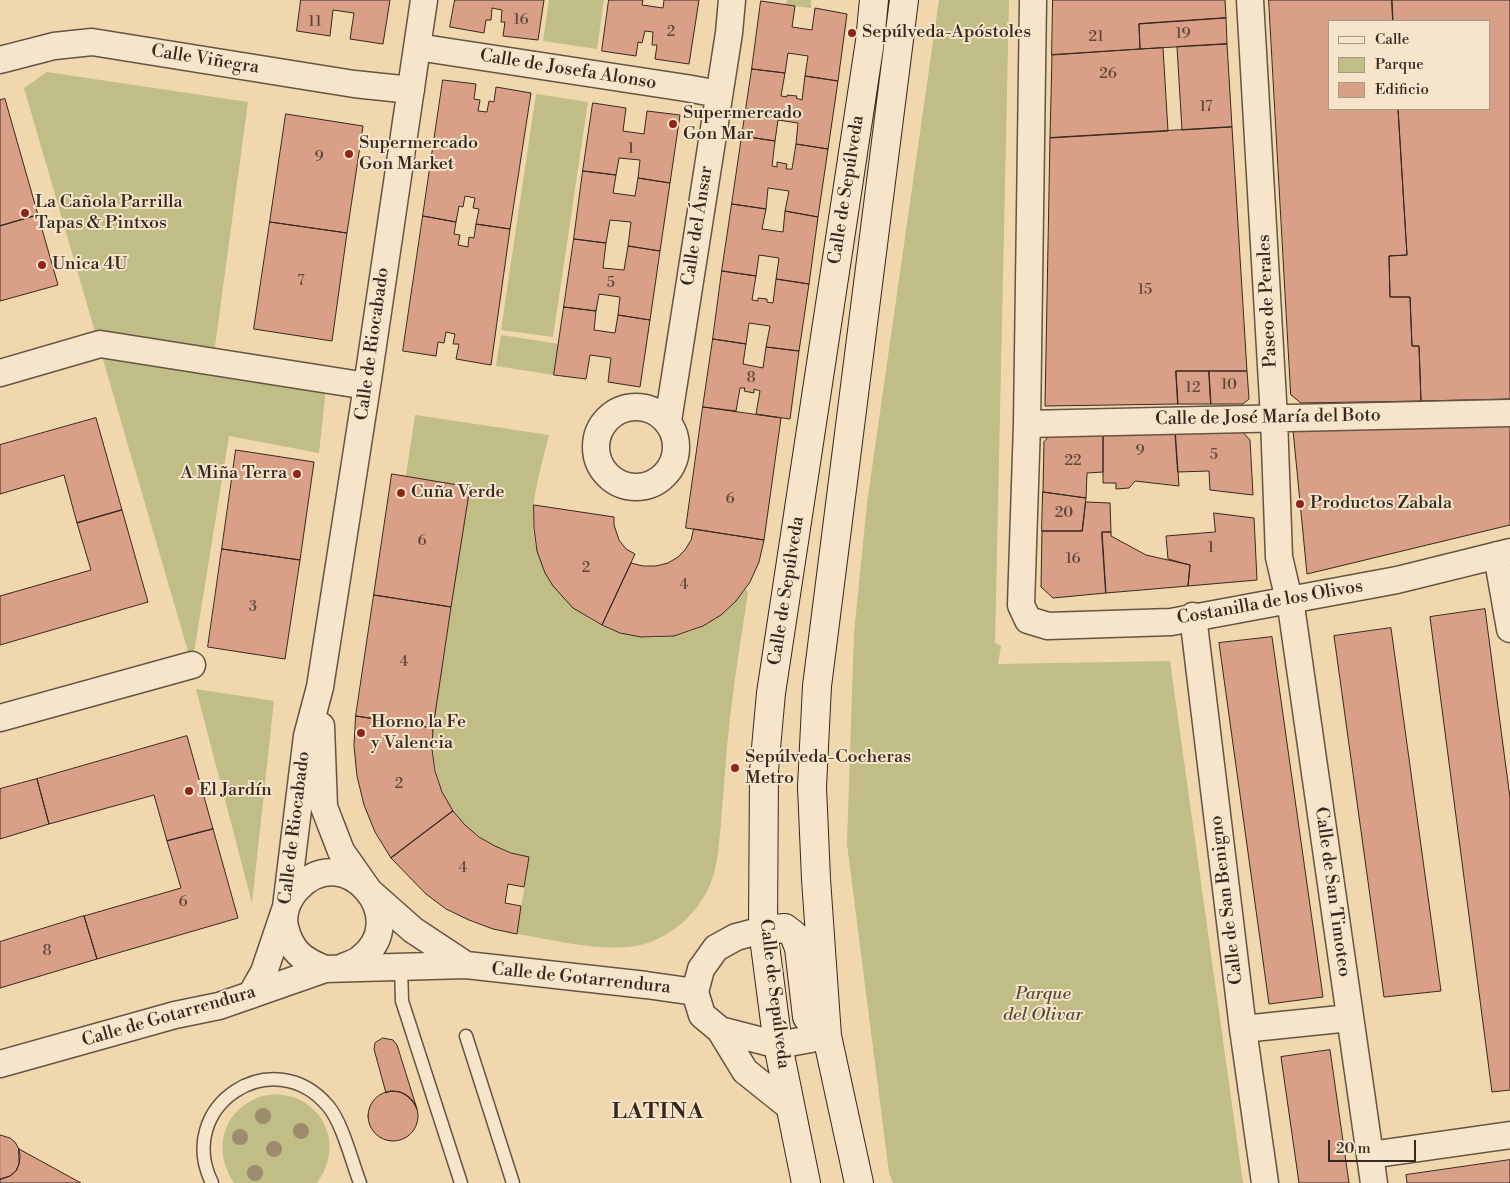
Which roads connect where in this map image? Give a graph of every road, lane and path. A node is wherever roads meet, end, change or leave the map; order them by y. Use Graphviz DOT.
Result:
graph roads {
  1 [pos="424,0"];
  2 [pos="732,0"];
  3 [pos="874,0"];
  4 [pos="904,0"];
  5 [pos="1033,0"];
  6 [pos="1250,0"];
  7 [pos="417,47"];
  8 [pos="0,60"];
  9 [pos="411,90"];
  10 [pos="719,94"];
  11 [pos="0,373"];
  12 [pos="367,386"];
  13 [pos="1510,413"];
  14 [pos="1274,418"];
  15 [pos="668,422"];
  16 [pos="1027,424"];
  17 [pos="1504,554"];
  18 [pos="1289,601"];
  19 [pos="1193,616"];
  20 [pos="1510,629"];
  21 [pos="192,665"];
  22 [pos="320,687"];
  23 [pos="0,718"];
  24 [pos="369,891"];
  25 [pos="286,908"];
  26 [pos="764,930"];
  27 [pos="466,965"];
  28 [pos="401,966"];
  29 [pos="334,968"];
  30 [pos="695,992"];
  31 [pos="251,994"];
  32 [pos="1350,1018"];
  33 [pos="1243,1029"];
  34 [pos="720,1030"];
  35 [pos="466,1036"];
  36 [pos="827,1036"];
  37 [pos="778,1045"];
  38 [pos="0,1064"];
  39 [pos="790,1107"];
  40 [pos="1510,1136"];
  41 [pos="1370,1155"];
  42 [pos="212,1183"];
  43 [pos="360,1183"];
  44 [pos="461,1183"];
  45 [pos="513,1183"];
  46 [pos="806,1183"];
  47 [pos="858,1183"];
  48 [pos="1265,1183"];
  49 [pos="1374,1183"];
  1 -- 7 [label="street, Calle de Riocabado"];
  2 -- 10 [label="street, Calle del Ánsar"];
  3 -- 26 [label="street, Calle de Sepúlveda"];
  4 -- 36 [label="street, Calle de Sepúlveda"];
  5 -- 16 [label="street"];
  6 -- 14 [label="street, Paseo de Perales"];
  7 -- 9 [label="street, Calle de Riocabado"];
  7 -- 10 [label="street, Calle de Josefa Alonso"];
  8 -- 9 [label="street, Calle Viñegra"];
  9 -- 12 [label="street, Calle de Riocabado"];
  10 -- 15 [label="street, Calle del Ánsar"];
  11 -- 12 [label="street"];
  12 -- 22 [label="street, Calle de Riocabado"];
  13 -- 14 [label="street, Calle de José María del Boto"];
  14 -- 16 [label="street, Calle de José María del Boto"];
  14 -- 18 [label="street, Paseo de Perales"];
  16 -- 19 [label="street, Costanilla de los Olivos"];
  17 -- 18 [label="street, Costanilla de los Olivos"];
  17 -- 20 [label="street"];
  18 -- 19 [label="street, Costanilla de los Olivos"];
  18 -- 32 [label="street, Calle de San Timoteo"];
  19 -- 33 [label="street, Calle de San Benigno"];
  21 -- 23 [label="street"];
  22 -- 24 [label="street, Calle de Riocabado"];
  22 -- 25 [label="street, Calle de Riocabado"];
  24 -- 25 [label="street"];
  24 -- 27 [label="street, Calle de Riocabado"];
  24 -- 29 [label="street"];
  25 -- 29 [label="street"];
  25 -- 31 [label="street, Calle de Riocabado"];
  26 -- 30 [label="street, Calle de Gotarrendura"];
  26 -- 36 [label="street"];
  26 -- 37 [label="street, Calle de Sepúlveda"];
  27 -- 28 [label="street, Calle de Gotarrendura"];
  27 -- 30 [label="street, Calle de Gotarrendura"];
  28 -- 29 [label="street, Calle de Gotarrendura"];
  28 -- 44 [label="lane"];
  29 -- 31 [label="street, Calle de Gotarrendura"];
  30 -- 34 [label="street, Calle de Gotarrendura"];
  31 -- 38 [label="street, Calle de Gotarrendura"];
  32 -- 33 [label="street"];
  32 -- 41 [label="street, Calle de San Timoteo"];
  33 -- 48 [label="street, Calle de San Benigno"];
  34 -- 37 [label="street, Calle de Gotarrendura"];
  34 -- 39 [label="street, Calle de Gotarrendura"];
  35 -- 45 [label="lane"];
  36 -- 37 [label="street, Calle de Gotarrendura"];
  36 -- 47 [label="street, Calle de Sepúlveda"];
  37 -- 39 [label="street, Calle de Sepúlveda"];
  39 -- 46 [label="street, Calle de Sepúlveda"];
  40 -- 41 [label="street"];
  41 -- 49 [label="street, Calle de San Timoteo"];
  42 -- 43 [label="lane"];
}
